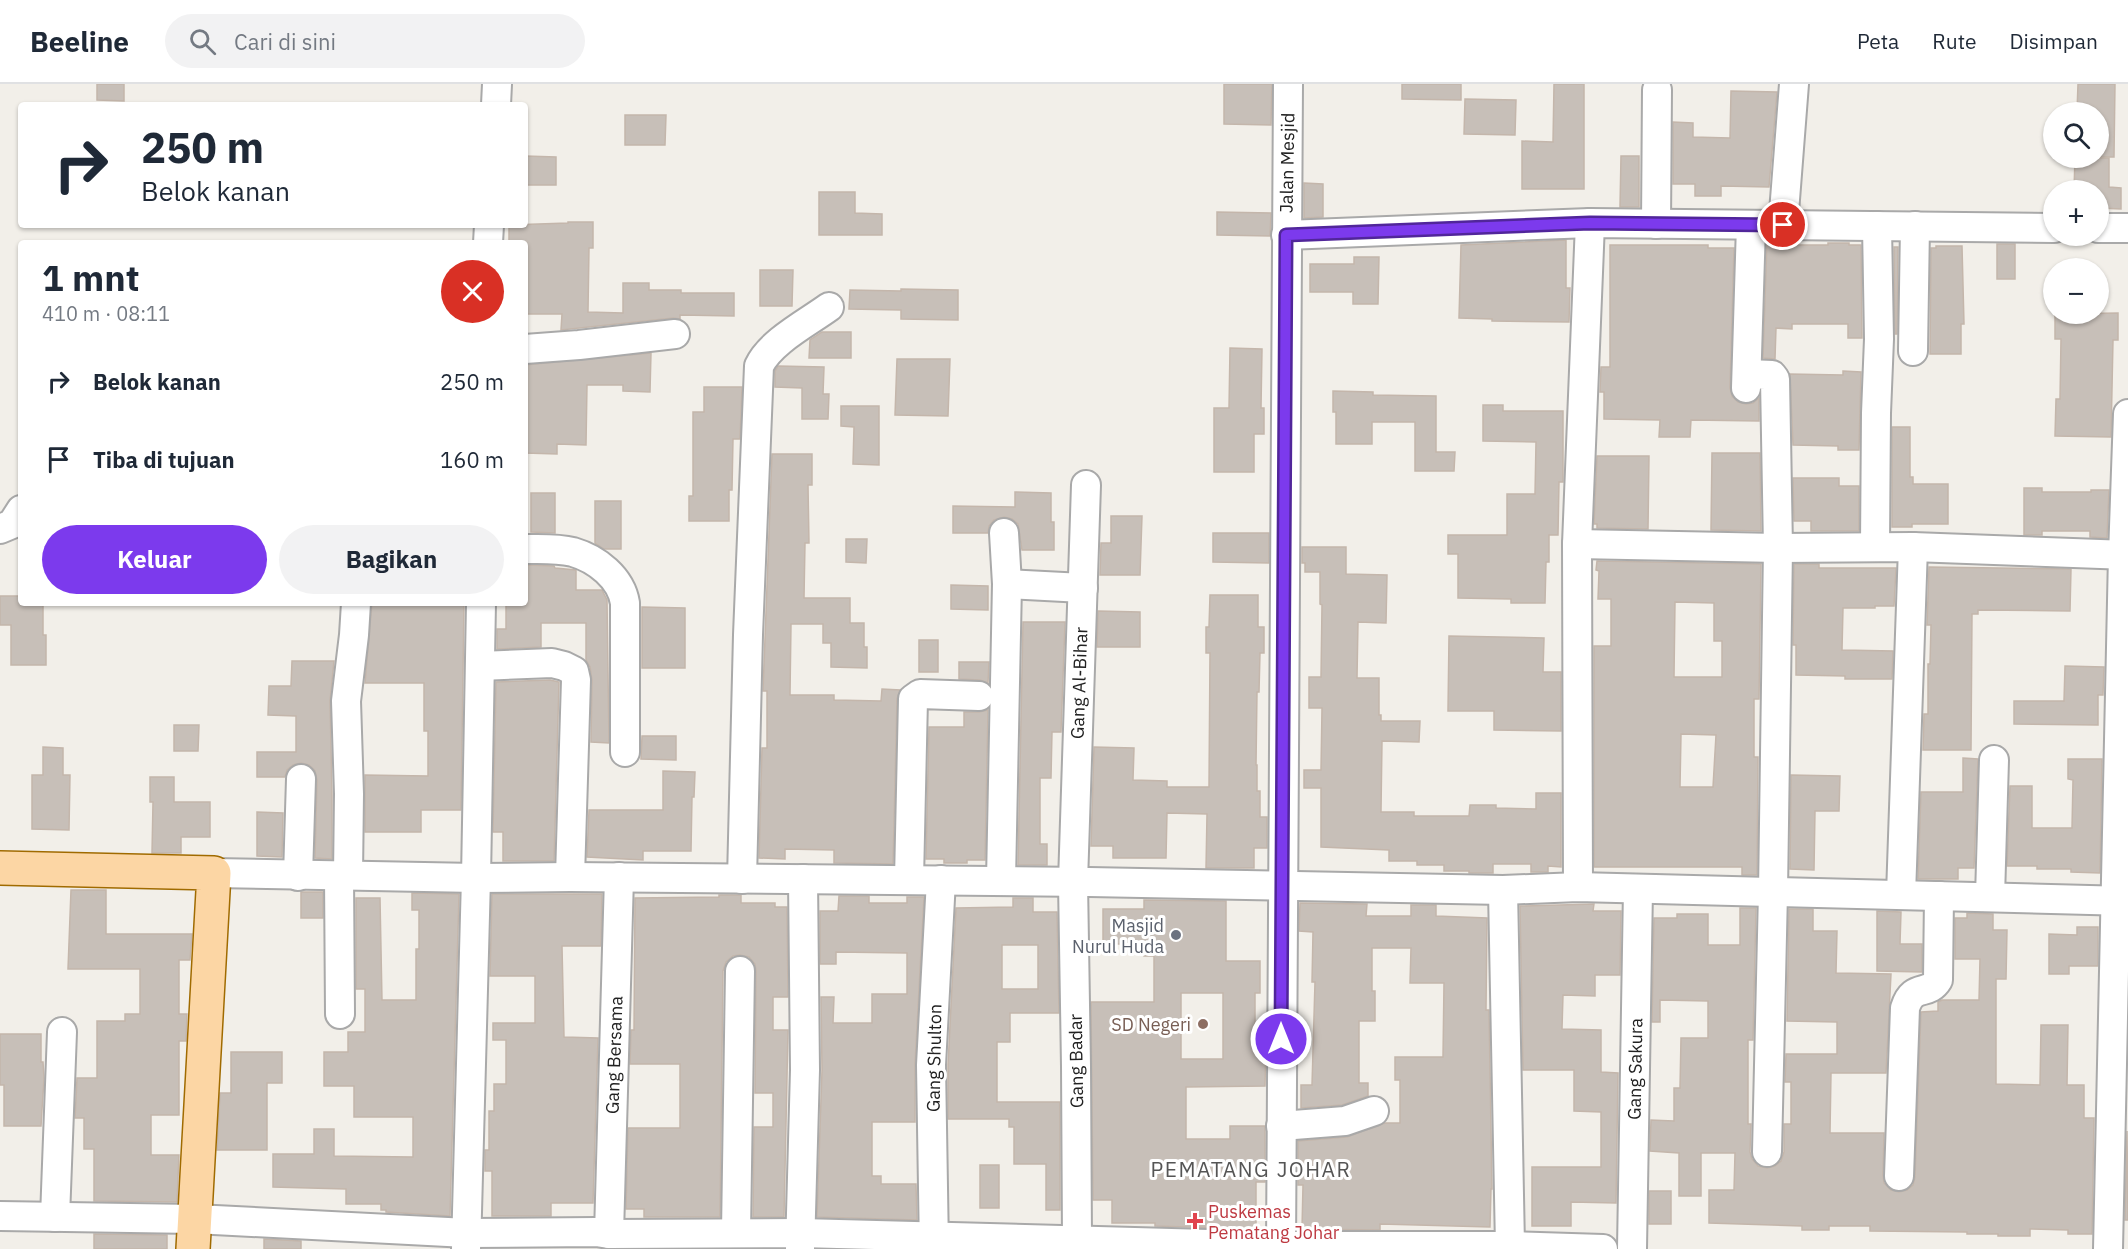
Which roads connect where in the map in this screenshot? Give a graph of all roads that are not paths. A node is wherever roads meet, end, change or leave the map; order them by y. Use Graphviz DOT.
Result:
graph roads {
  1 [pos="497,84"];
  2 [pos="1288,84"];
  3 [pos="1794,84"];
  4 [pos="1657,90"];
  5 [pos="496,102"];
  6 [pos="1590,223"];
  7 [pos="1656,224"];
  8 [pos="1751,225"];
  9 [pos="1783,225"];
  10 [pos="1878,226"];
  11 [pos="1915,226"];
  12 [pos="2043,228"];
  13 [pos="2109,228"];
  14 [pos="2128,228"];
  15 [pos="1286,235"];
  16 [pos="829,308"];
  17 [pos="675,334"];
  18 [pos="528,348"];
  19 [pos="1913,351"];
  20 [pos="2128,414"];
  21 [pos="1086,485"];
  22 [pos="18,515"];
  23 [pos="0,529"];
  24 [pos="1005,533"];
  25 [pos="1577,544"];
  26 [pos="1875,546"];
  27 [pos="1913,547"];
  28 [pos="1778,548"];
  29 [pos="528,549"];
  30 [pos="2125,555"];
  31 [pos="1007,584"];
  32 [pos="1083,588"];
  33 [pos="356,606"];
  34 [pos="481,606"];
  35 [pos="480,666"];
  36 [pos="979,696"];
  37 [pos="625,753"];
  38 [pos="1994,760"];
  39 [pos="301,780"];
  40 [pos="0,868"];
  41 [pos="214,873"];
  42 [pos="343,875"];
  43 [pos="298,876"];
  44 [pos="570,877"];
  45 [pos="619,877"];
  46 [pos="476,878"];
  47 [pos="742,879"];
  48 [pos="803,879"];
  49 [pos="909,880"];
  50 [pos="941,880"];
  51 [pos="1001,880"];
  52 [pos="1073,882"];
  53 [pos="1282,886"];
  54 [pos="1578,887"];
  55 [pos="1638,889"];
  56 [pos="1503,890"];
  57 [pos="1773,892"];
  58 [pos="1901,895"];
  59 [pos="1940,896"];
  60 [pos="1990,897"];
  61 [pos="2122,901"];
  62 [pos="740,971"];
  63 [pos="340,1014"];
  64 [pos="62,1032"];
  65 [pos="2120,1076"];
  66 [pos="1374,1110"];
  67 [pos="1281,1126"];
  68 [pos="1767,1152"];
  69 [pos="1899,1176"];
  70 [pos="0,1216"];
  71 [pos="55,1217"];
  72 [pos="736,1232"];
  73 [pos="194,1234"];
  74 [pos="600,1238"];
  75 [pos="1077,1240"];
  76 [pos="466,1241"];
  77 [pos="801,1241"];
  78 [pos="935,1242"];
  79 [pos="1114,1245"];
  80 [pos="1510,1246"];
  81 [pos="1471,1247"];
  82 [pos="1281,1248"];
  83 [pos="1602,1249"];
  84 [pos="1632,1249"];
  85 [pos="2108,1249"];
  1 -- 5 [label="street"];
  2 -- 15 [label="street, Jalan Mesjid"];
  3 -- 9 [label="street"];
  4 -- 7 [label="street"];
  6 -- 7 [label="street"];
  6 -- 15 [label="street"];
  6 -- 25 [label="street"];
  7 -- 8 [label="street"];
  8 -- 9 [label="street"];
  8 -- 28 [label="street"];
  9 -- 10 [label="street"];
  10 -- 11 [label="street"];
  10 -- 26 [label="street"];
  11 -- 12 [label="street"];
  11 -- 19 [label="street"];
  13 -- 14 [label="street"];
  15 -- 53 [label="street, Jalan Mesjid"];
  16 -- 47 [label="street"];
  17 -- 18 [label="street"];
  20 -- 30 [label="street"];
  21 -- 32 [label="street, Gang Al-Bihar"];
  22 -- 23 [label="street"];
  24 -- 31 [label="street"];
  25 -- 28 [label="street"];
  25 -- 54 [label="street"];
  26 -- 27 [label="street"];
  26 -- 28 [label="street"];
  27 -- 30 [label="street"];
  27 -- 58 [label="street"];
  28 -- 57 [label="street"];
  29 -- 37 [label="street"];
  30 -- 61 [label="street"];
  31 -- 32 [label="street"];
  31 -- 51 [label="street"];
  32 -- 52 [label="street, Gang Al-Bihar"];
  33 -- 42 [label="street"];
  34 -- 35 [label="street"];
  35 -- 44 [label="street"];
  35 -- 46 [label="street"];
  36 -- 49 [label="street"];
  38 -- 60 [label="street"];
  39 -- 43 [label="street"];
  40 -- 41 [label="main road"];
  41 -- 43 [label="street"];
  41 -- 73 [label="main road"];
  42 -- 43 [label="street"];
  42 -- 46 [label="street"];
  42 -- 63 [label="street"];
  44 -- 45 [label="street"];
  44 -- 46 [label="street"];
  45 -- 47 [label="street"];
  45 -- 74 [label="street, Gang Bersama"];
  46 -- 76 [label="street"];
  47 -- 48 [label="street"];
  48 -- 49 [label="street"];
  48 -- 77 [label="street"];
  49 -- 50 [label="street"];
  50 -- 51 [label="street"];
  50 -- 78 [label="street, Gang Shulton"];
  51 -- 52 [label="street"];
  52 -- 53 [label="street"];
  52 -- 75 [label="street, Gang Badar"];
  53 -- 56 [label="street"];
  53 -- 67 [label="street, Jalan Mesjid"];
  54 -- 55 [label="street"];
  54 -- 56 [label="street"];
  55 -- 57 [label="street"];
  55 -- 84 [label="street, Gang Sakura"];
  56 -- 80 [label="street"];
  57 -- 58 [label="street"];
  57 -- 68 [label="street"];
  58 -- 59 [label="street"];
  59 -- 60 [label="street"];
  59 -- 69 [label="street"];
  60 -- 61 [label="street"];
  61 -- 65 [label="street"];
  62 -- 72 [label="street"];
  64 -- 71 [label="street"];
  65 -- 85 [label="street"];
  66 -- 67 [label="street"];
  67 -- 82 [label="street, Jalan Mesjid"];
  70 -- 71 [label="street"];
  71 -- 73 [label="street"];
  72 -- 74 [label="street"];
  72 -- 77 [label="street"];
  73 -- 76 [label="street"];
  74 -- 76 [label="street"];
  75 -- 78 [label="street"];
  75 -- 79 [label="street"];
  77 -- 78 [label="street"];
  79 -- 82 [label="street"];
  80 -- 81 [label="street"];
  80 -- 83 [label="street"];
  81 -- 82 [label="street"];
}
